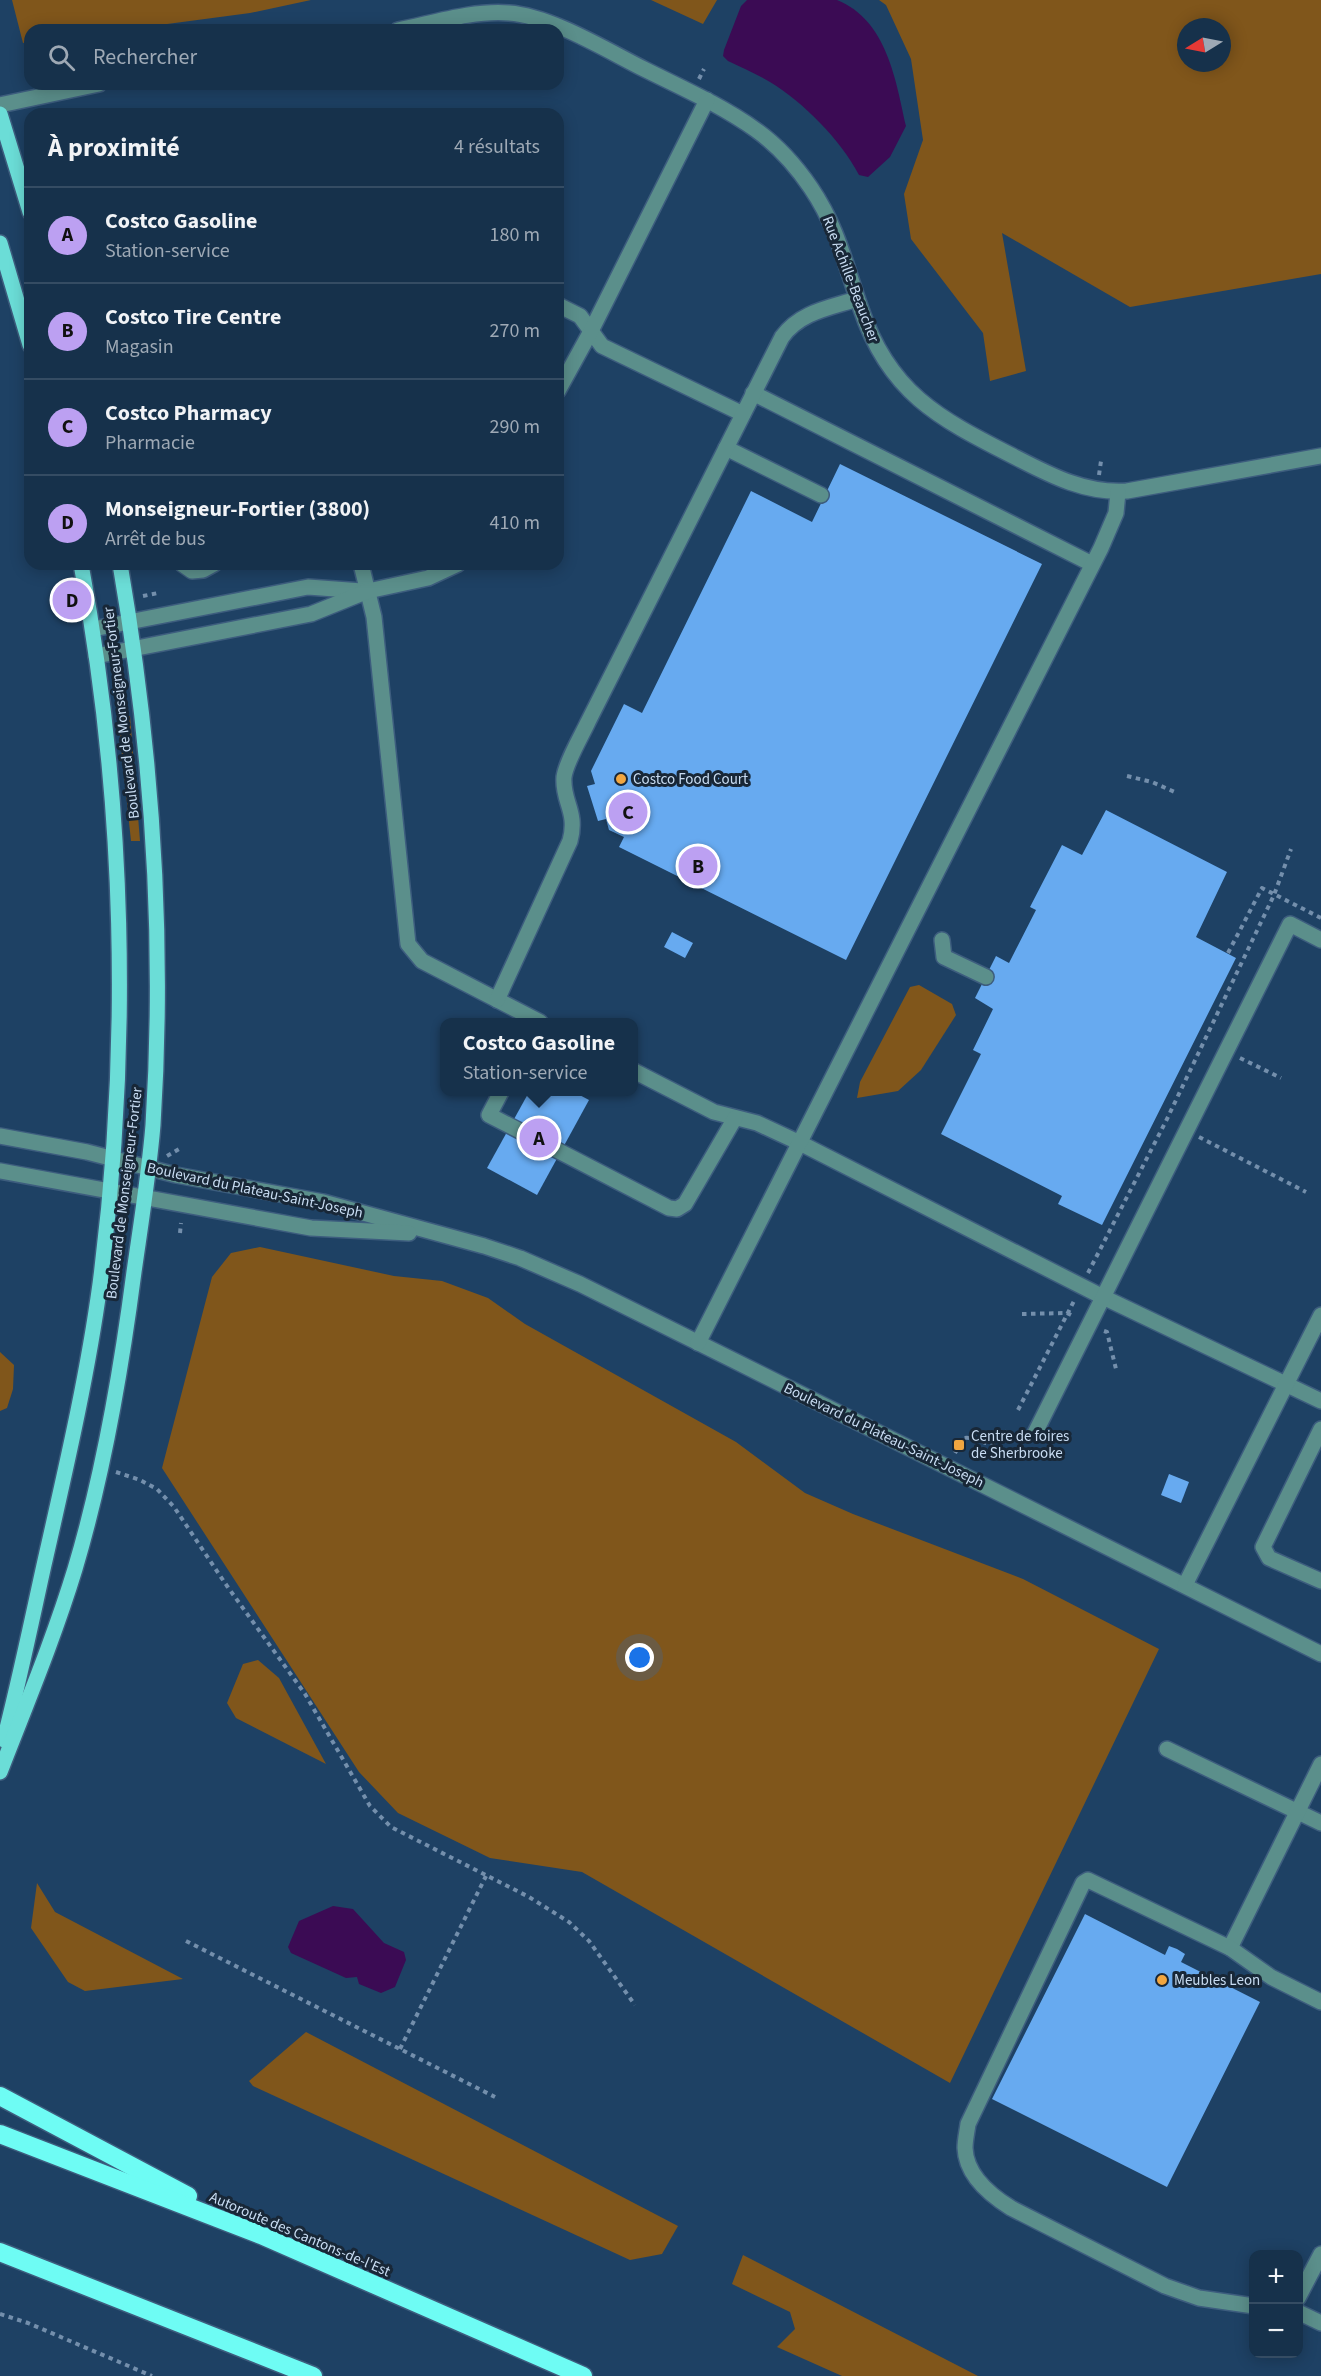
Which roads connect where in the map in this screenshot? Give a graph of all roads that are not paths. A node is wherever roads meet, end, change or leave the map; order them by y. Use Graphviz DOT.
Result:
graph roads {
  1 [pos="429,24"];
  2 [pos="548,24"];
  3 [pos="564,30"];
  4 [pos="71,90"];
  5 [pos="707,100"];
  6 [pos="0,105"];
  7 [pos="0,114"];
  8 [pos="24,192"];
  9 [pos="0,243"];
  10 [pos="857,299"];
  11 [pos="564,307"];
  12 [pos="24,325"];
  13 [pos="591,331"];
  14 [pos="564,380"];
  15 [pos="753,393"];
  16 [pos="743,414"];
  17 [pos="726,447"];
  18 [pos="1321,456"];
  19 [pos="1118,492"];
  20 [pos="821,495"];
  21 [pos="1092,564"];
  22 [pos="82,570"];
  23 [pos="121,570"];
  24 [pos="363,570"];
  25 [pos="445,570"];
  26 [pos="368,591"];
  27 [pos="130,623"];
  28 [pos="93,629"];
  29 [pos="134,650"];
  30 [pos="96,656"];
  31 [pos="942,940"];
  32 [pos="1321,940"];
  33 [pos="986,977"];
  34 [pos="497,1000"];
  35 [pos="531,1018"];
  36 [pos="638,1074"];
  37 [pos="499,1096"];
  38 [pos="735,1118"];
  39 [pos="0,1136"];
  40 [pos="800,1143"];
  41 [pos="113,1159"];
  42 [pos="148,1167"];
  43 [pos="0,1171"];
  44 [pos="110,1191"];
  45 [pos="144,1197"];
  46 [pos="439,1234"];
  47 [pos="1103,1297"];
  48 [pos="1321,1315"];
  49 [pos="698,1343"];
  50 [pos="1286,1383"];
  51 [pos="1321,1401"];
  52 [pos="1321,1429"];
  53 [pos="1035,1433"];
  54 [pos="1321,1581"];
  55 [pos="1185,1585"];
  56 [pos="1321,1654"];
  57 [pos="1167,1749"];
  58 [pos="0,1754"];
  59 [pos="1321,1764"];
  60 [pos="0,1772"];
  61 [pos="1298,1812"];
  62 [pos="1321,1823"];
  63 [pos="1230,1948"];
  64 [pos="1321,2002"];
  65 [pos="0,2096"];
  66 [pos="0,2134"];
  67 [pos="261,2235"];
  68 [pos="0,2252"];
  69 [pos="1321,2254"];
  70 [pos="1303,2290"];
  71 [pos="1249,2305"];
  72 [pos="1303,2314"];
  73 [pos="1321,2323"];
  74 [pos="313,2376"];
  75 [pos="584,2376"];
  1 -- 2 [label="street, Rue Achille-Beaucher"];
  3 -- 5 [label="street, Rue Achille-Beaucher"];
  4 -- 6 [label="street"];
  5 -- 10 [label="street, Rue Achille-Beaucher"];
  5 -- 13 [label="street"];
  7 -- 8 [label="main road"];
  9 -- 12 [label="main road"];
  10 -- 15 [label="street"];
  10 -- 19 [label="street, Rue Achille-Beaucher"];
  11 -- 13 [label="street"];
  13 -- 14 [label="street"];
  13 -- 16 [label="street"];
  15 -- 16 [label="street"];
  15 -- 21 [label="street"];
  16 -- 17 [label="street"];
  17 -- 20 [label="street"];
  17 -- 34 [label="street"];
  18 -- 19 [label="street, Rue Achille-Beaucher"];
  19 -- 21 [label="street"];
  21 -- 40 [label="street"];
  22 -- 28 [label="main road, Boulevard de Monseigneur-Fortier"];
  23 -- 27 [label="main road, Boulevard de Monseigneur-Fortier"];
  24 -- 26 [label="street"];
  25 -- 26 [label="street"];
  26 -- 27 [label="street"];
  26 -- 29 [label="street"];
  26 -- 34 [label="street"];
  27 -- 28 [label="street"];
  27 -- 29 [label="main road, Boulevard de Monseigneur-Fortier"];
  28 -- 30 [label="main road, Boulevard de Monseigneur-Fortier"];
  29 -- 30 [label="street"];
  29 -- 42 [label="main road, Boulevard de Monseigneur-Fortier"];
  30 -- 41 [label="main road, Boulevard de Monseigneur-Fortier"];
  31 -- 33 [label="street"];
  32 -- 47 [label="street"];
  34 -- 35 [label="street"];
  36 -- 38 [label="street"];
  37 -- 38 [label="street"];
  38 -- 40 [label="street"];
  39 -- 41 [label="street, Boulevard du Plateau-Saint-Joseph"];
  40 -- 47 [label="street"];
  40 -- 49 [label="street"];
  41 -- 42 [label="street, Boulevard du Plateau-Saint-Joseph"];
  41 -- 44 [label="main road, Boulevard de Monseigneur-Fortier"];
  42 -- 45 [label="main road, Boulevard de Monseigneur-Fortier"];
  42 -- 46 [label="street, Boulevard du Plateau-Saint-Joseph"];
  43 -- 44 [label="street, Boulevard du Plateau-Saint-Joseph"];
  44 -- 45 [label="street, Boulevard du Plateau-Saint-Joseph"];
  44 -- 58 [label="main road, Boulevard de Monseigneur-Fortier"];
  45 -- 46 [label="street, Boulevard du Plateau-Saint-Joseph"];
  45 -- 60 [label="main road, Boulevard de Monseigneur-Fortier"];
  46 -- 49 [label="street, Boulevard du Plateau-Saint-Joseph"];
  47 -- 50 [label="street"];
  47 -- 53 [label="street"];
  48 -- 50 [label="street"];
  49 -- 55 [label="street, Boulevard du Plateau-Saint-Joseph"];
  50 -- 51 [label="street"];
  50 -- 55 [label="street"];
  52 -- 54 [label="street"];
  55 -- 56 [label="street, Boulevard du Plateau-Saint-Joseph"];
  57 -- 61 [label="street"];
  59 -- 61 [label="street"];
  61 -- 62 [label="street"];
  61 -- 63 [label="street"];
  63 -- 64 [label="street"];
  63 -- 71 [label="street"];
  65 -- 67 [label="highway"];
  66 -- 67 [label="highway, Autoroute des Cantons-de-l'Est"];
  67 -- 75 [label="highway, Autoroute des Cantons-de-l'Est"];
  68 -- 74 [label="highway"];
  69 -- 70 [label="street"];
  72 -- 73 [label="street"];
}
